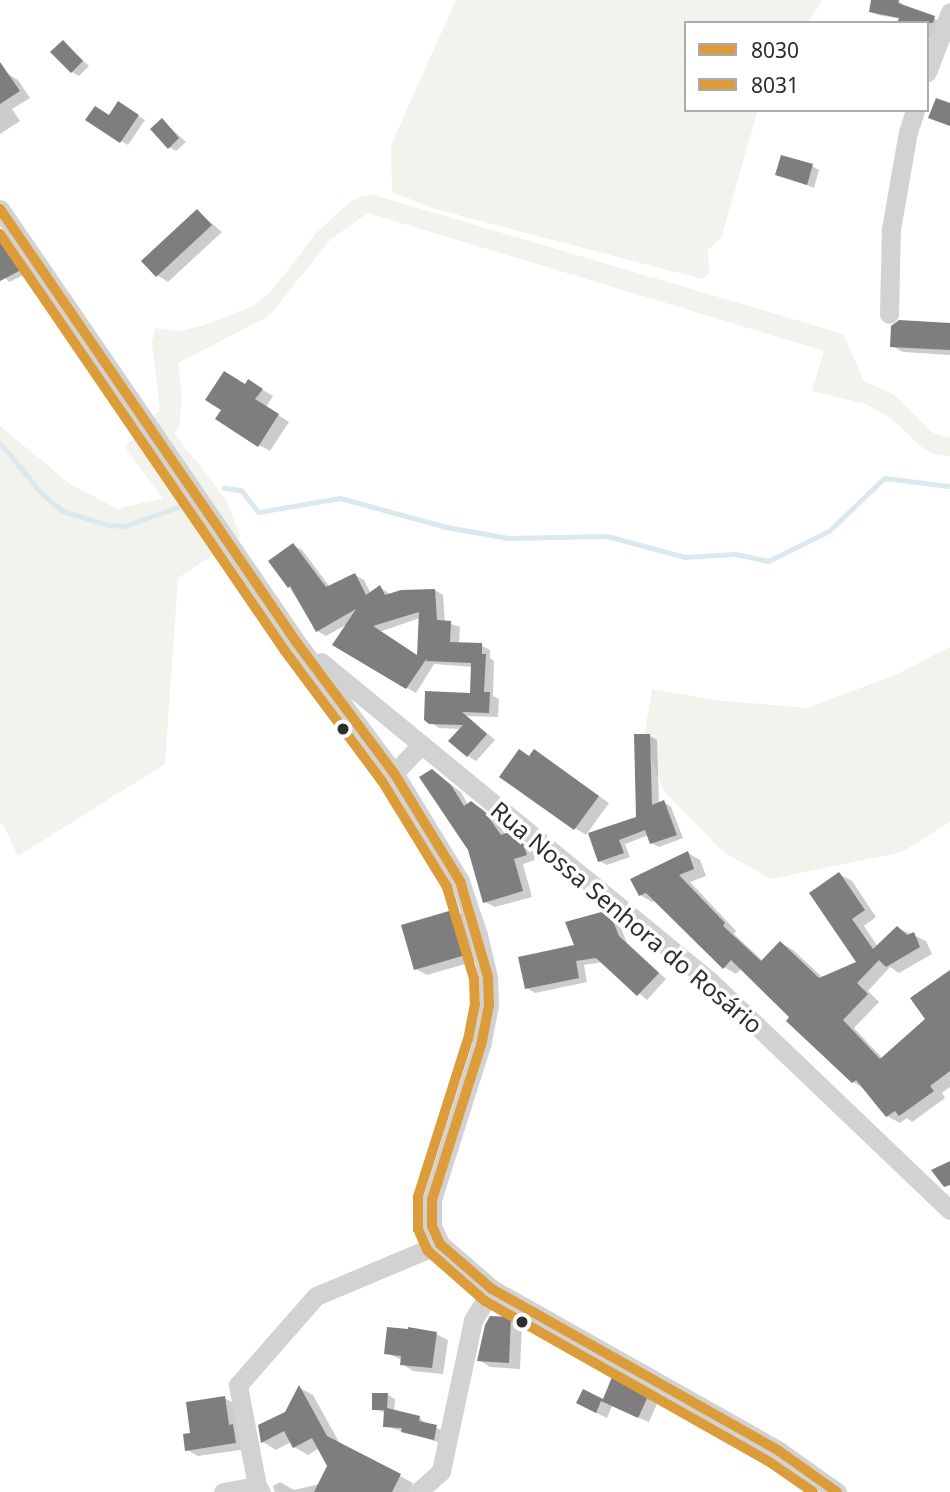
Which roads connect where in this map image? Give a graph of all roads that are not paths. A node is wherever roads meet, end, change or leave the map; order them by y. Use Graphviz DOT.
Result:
graph roads {
  1 [pos="950,12"];
  2 [pos="929,67"];
  3 [pos="914,112"];
  4 [pos="0,209"];
  5 [pos="890,314"];
  6 [pos="297,643"];
  7 [pos="422,744"];
  8 [pos="394,773"];
  9 [pos="950,1210"];
  10 [pos="440,1244"];
  11 [pos="492,1289"];
  12 [pos="259,1489"];
  13 [pos="223,1492"];
  14 [pos="418,1492"];
  15 [pos="837,1492"];
  1 -- 2 [label="street"];
  3 -- 5 [label="street"];
  4 -- 6 [label="street"];
  6 -- 7 [label="street, Rua Nossa Senhora do Rosário"];
  6 -- 8 [label="street"];
  7 -- 8 [label="street"];
  7 -- 9 [label="street, Rua Nossa Senhora do Rosário"];
  8 -- 10 [label="street"];
  10 -- 11 [label="street"];
  10 -- 12 [label="street"];
  11 -- 14 [label="street"];
  11 -- 15 [label="street"];
  12 -- 13 [label="street"];
}
